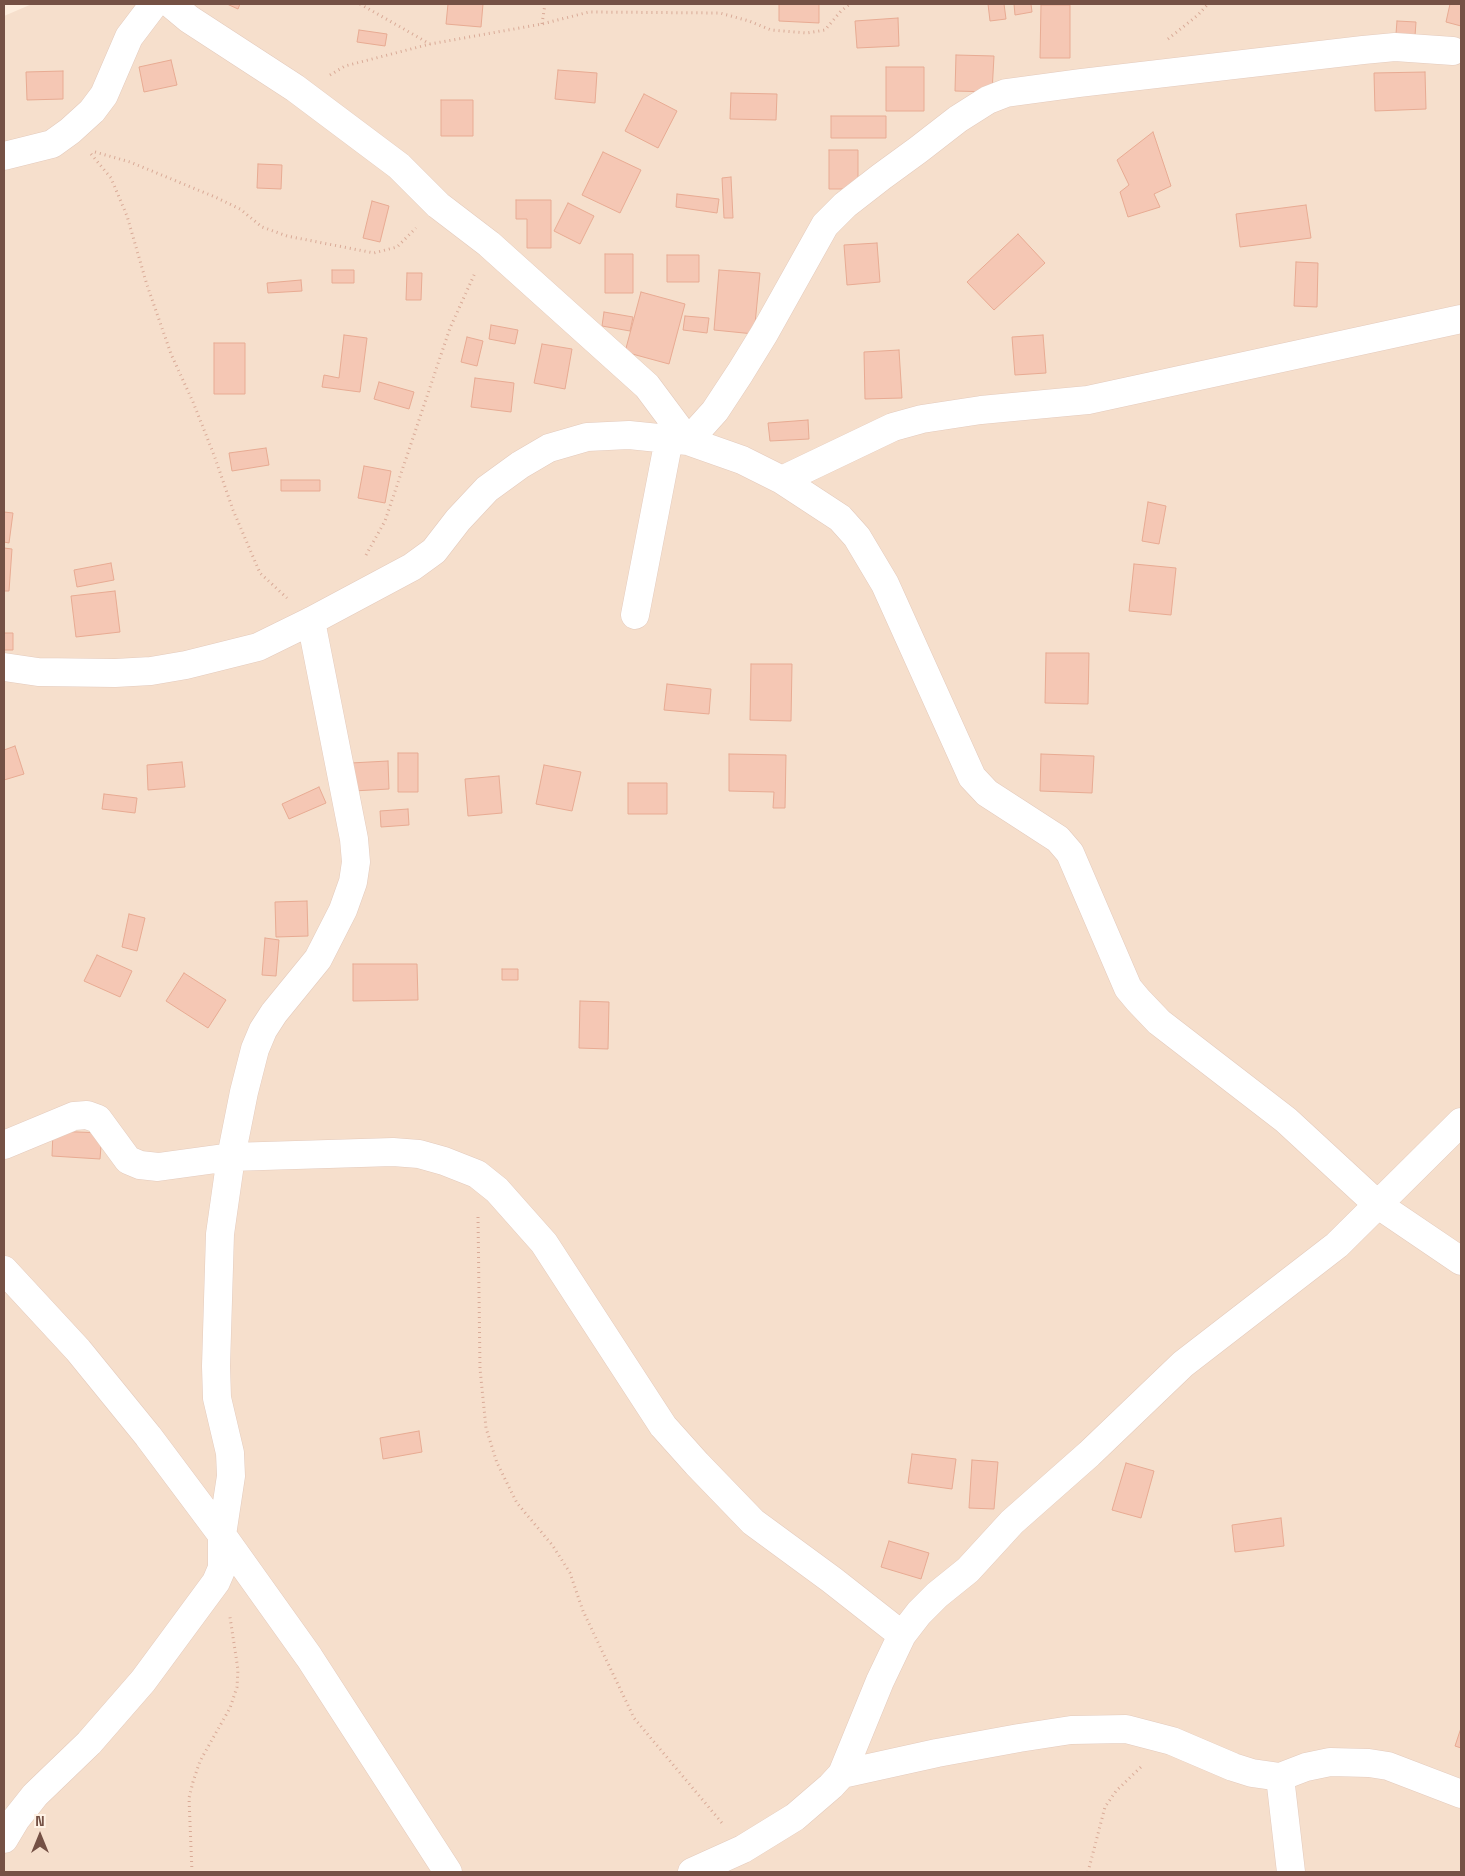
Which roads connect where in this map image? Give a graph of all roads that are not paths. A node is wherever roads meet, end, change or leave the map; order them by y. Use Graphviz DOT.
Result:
graph roads {
  1 [pos="154,4"];
  2 [pos="171,4"];
  3 [pos="1453,51"];
  4 [pos="4,156"];
  5 [pos="1461,319"];
  6 [pos="679,440"];
  7 [pos="782,480"];
  8 [pos="635,615"];
  9 [pos="311,622"];
  10 [pos="4,667"];
  11 [pos="1461,1122"];
  12 [pos="4,1145"];
  13 [pos="231,1157"];
  14 [pos="1377,1204"];
  15 [pos="1461,1262"];
  16 [pos="4,1270"];
  17 [pos="222,1535"];
  18 [pos="902,1635"];
  19 [pos="842,1774"];
  20 [pos="1280,1777"];
  21 [pos="1461,1794"];
  22 [pos="4,1839"];
  23 [pos="448,1872"];
  24 [pos="692,1872"];
  25 [pos="1291,1872"];
  1 -- 4 [label="street"];
  2 -- 6 [label="street"];
  3 -- 6 [label="street"];
  5 -- 7 [label="street"];
  6 -- 7 [label="street"];
  6 -- 8 [label="street"];
  6 -- 9 [label="street"];
  7 -- 14 [label="street"];
  9 -- 10 [label="street"];
  9 -- 13 [label="street"];
  11 -- 14 [label="street"];
  12 -- 13 [label="street"];
  13 -- 17 [label="street"];
  13 -- 18 [label="street"];
  14 -- 15 [label="street"];
  14 -- 18 [label="street"];
  16 -- 17 [label="street"];
  17 -- 22 [label="street"];
  17 -- 23 [label="street"];
  18 -- 19 [label="street"];
  19 -- 20 [label="street"];
  19 -- 24 [label="street"];
  20 -- 21 [label="street"];
  20 -- 25 [label="street"];
}
